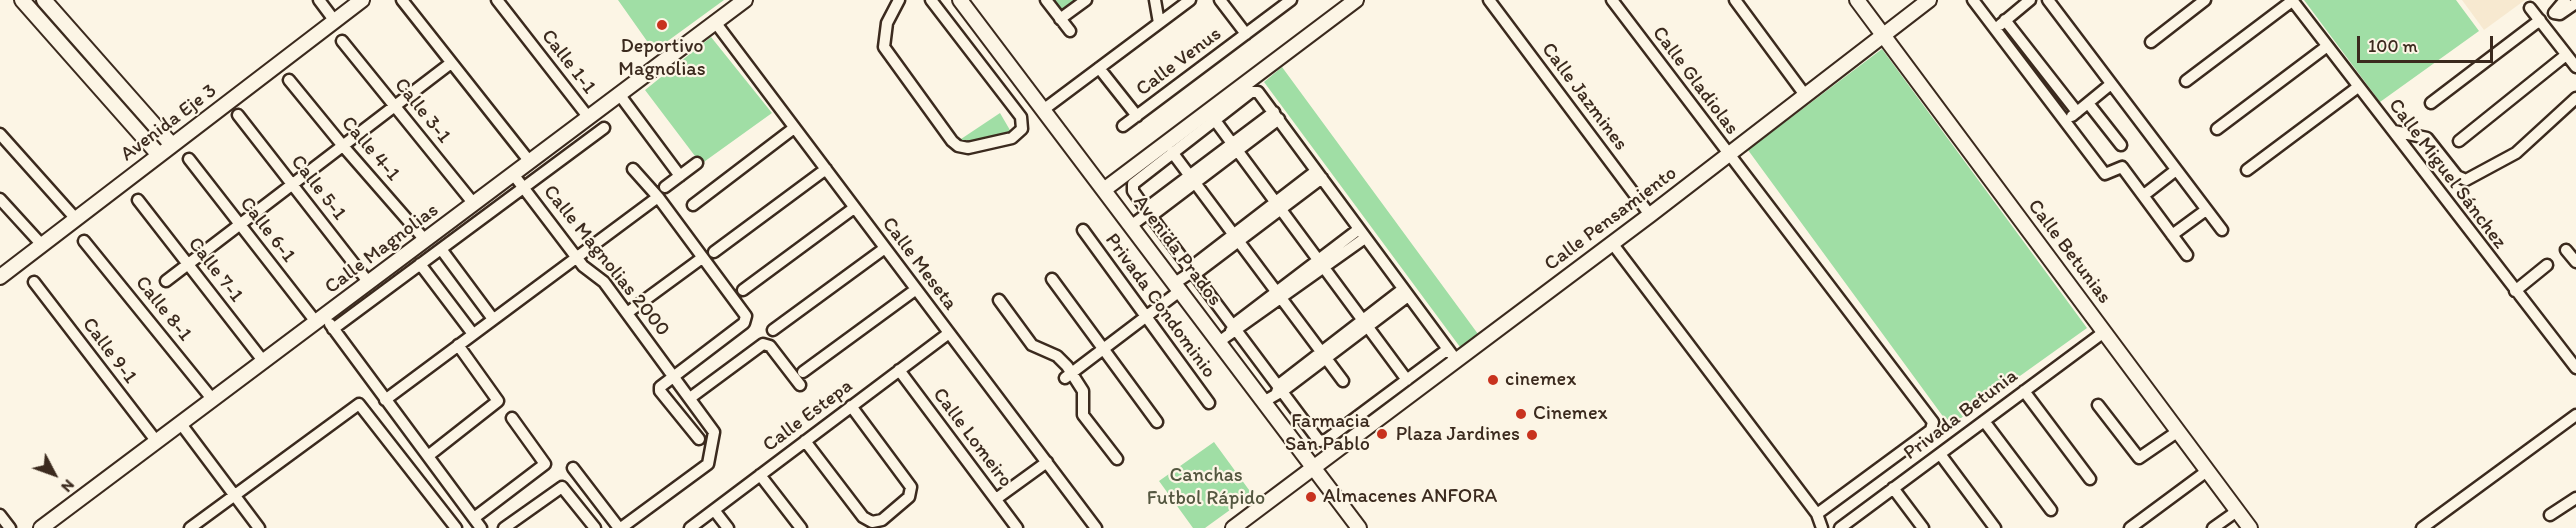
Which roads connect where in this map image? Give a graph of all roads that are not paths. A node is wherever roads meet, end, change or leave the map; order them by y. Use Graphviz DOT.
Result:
graph roads {
  1 [pos="22,0"];
  2 [pos="44,0"];
  3 [pos="318,0"];
  4 [pos="362,0"];
  5 [pos="402,0"];
  6 [pos="497,0"];
  7 [pos="745,0"];
  8 [pos="899,0"];
  9 [pos="931,0"];
  10 [pos="960,0"];
  11 [pos="1046,0"];
  12 [pos="1086,0"];
  13 [pos="1155,0"];
  14 [pos="1190,0"];
  15 [pos="1220,0"];
  16 [pos="1291,0"];
  17 [pos="1356,0"];
  18 [pos="1489,0"];
  19 [pos="1611,0"];
  20 [pos="1735,0"];
  21 [pos="1857,0"];
  22 [pos="1929,0"];
  23 [pos="1973,0"];
  24 [pos="2030,0"];
  25 [pos="2048,0"];
  26 [pos="2205,0"];
  27 [pos="2292,0"];
  28 [pos="2565,0"];
  29 [pos="2576,3"];
  30 [pos="2530,8"];
  31 [pos="1060,19"];
  32 [pos="334,20"];
  33 [pos="2005,20"];
  34 [pos="2540,20"];
  35 [pos="715,22"];
  36 [pos="1159,23"];
  37 [pos="1995,29"];
  38 [pos="1070,31"];
  39 [pos="1246,34"];
  40 [pos="1882,34"];
  41 [pos="342,41"];
  42 [pos="2151,42"];
  43 [pos="2326,47"];
  44 [pos="2566,55"];
  45 [pos="451,63"];
  46 [pos="2576,67"];
  47 [pos="1099,68"];
  48 [pos="289,80"];
  49 [pos="2186,81"];
  50 [pos="2111,84"];
  51 [pos="2358,87"];
  52 [pos="619,94"];
  53 [pos="1805,96"];
  54 [pos="2576,98"];
  55 [pos="2088,103"];
  56 [pos="2432,103"];
  57 [pos="395,107"];
  58 [pos="1043,110"];
  59 [pos="2077,112"];
  60 [pos="238,115"];
  61 [pos="1276,115"];
  62 [pos="1137,116"];
  63 [pos="589,118"];
  64 [pos="1214,119"];
  65 [pos="2066,122"];
  66 [pos="1124,126"];
  67 [pos="604,128"];
  68 [pos="794,128"];
  69 [pos="2217,129"];
  70 [pos="2394,131"];
  71 [pos="0,134"];
  72 [pos="2458,141"];
  73 [pos="172,145"];
  74 [pos="2121,145"];
  75 [pos="343,146"];
  76 [pos="1234,147"];
  77 [pos="1172,152"];
  78 [pos="159,155"];
  79 [pos="1728,155"];
  80 [pos="189,159"];
  81 [pos="530,162"];
  82 [pos="697,163"];
  83 [pos="633,169"];
  84 [pos="826,169"];
  85 [pos="2176,170"];
  86 [pos="2247,170"];
  87 [pos="513,174"];
  88 [pos="1319,174"];
  89 [pos="680,176"];
  90 [pos="1193,179"];
  91 [pos="292,185"];
  92 [pos="523,188"];
  93 [pos="1105,189"];
  94 [pos="661,192"];
  95 [pos="2144,195"];
  96 [pos="0,199"];
  97 [pos="138,200"];
  98 [pos="474,204"];
  99 [pos="693,205"];
  100 [pos="1278,206"];
  101 [pos="854,208"];
  102 [pos="2206,210"];
  103 [pos="1147,214"];
  104 [pos="1650,215"];
  105 [pos="76,219"];
  106 [pos="239,224"];
  107 [pos="1132,225"];
  108 [pos="1083,230"];
  109 [pos="2222,230"];
  110 [pos="1362,233"];
  111 [pos="2172,235"];
  112 [pos="1237,238"];
  113 [pos="425,240"];
  114 [pos="84,241"];
  115 [pos="1612,243"];
  116 [pos="42,245"];
  117 [pos="885,248"];
  118 [pos="441,249"];
  119 [pos="2566,250"];
  120 [pos="714,252"];
  121 [pos="2187,255"];
  122 [pos="576,257"];
  123 [pos="702,258"];
  124 [pos="2576,262"];
  125 [pos="420,264"];
  126 [pos="1322,264"];
  127 [pos="188,265"];
  128 [pos="2547,265"];
  129 [pos="1192,271"];
  130 [pos="0,277"];
  131 [pos="1052,279"];
  132 [pos="166,281"];
  133 [pos="34,282"];
  134 [pos="369,283"];
  135 [pos="1178,286"];
  136 [pos="915,290"];
  137 [pos="743,291"];
  138 [pos="2515,291"];
  139 [pos="1406,293"];
  140 [pos="1279,295"];
  141 [pos="999,300"];
  142 [pos="627,313"];
  143 [pos="1145,317"];
  144 [pos="320,319"];
  145 [pos="494,319"];
  146 [pos="1366,323"];
  147 [pos="333,329"];
  148 [pos="773,330"];
  149 [pos="1233,330"];
  150 [pos="2104,332"];
  151 [pos="949,333"];
  152 [pos="473,334"];
  153 [pos="1220,341"];
  154 [pos="458,345"];
  155 [pos="1103,350"];
  156 [pos="1324,355"];
  157 [pos="1452,355"];
  158 [pos="264,362"];
  159 [pos="2576,368"];
  160 [pos="899,370"];
  161 [pos="803,372"];
  162 [pos="674,376"];
  163 [pos="1068,376"];
  164 [pos="1407,380"];
  165 [pos="1343,381"];
  166 [pos="800,385"];
  167 [pos="2024,390"];
  168 [pos="1278,391"];
  169 [pos="690,398"];
  170 [pos="213,400"];
  171 [pos="385,400"];
  172 [pos="1265,401"];
  173 [pos="1209,403"];
  174 [pos="2098,405"];
  175 [pos="851,406"];
  176 [pos="2576,415"];
  177 [pos="512,418"];
  178 [pos="1984,421"];
  179 [pos="1157,422"];
  180 [pos="181,424"];
  181 [pos="2178,432"];
  182 [pos="699,439"];
  183 [pos="805,441"];
  184 [pos="157,442"];
  185 [pos="1940,454"];
  186 [pos="428,456"];
  187 [pos="1117,459"];
  188 [pos="1047,462"];
  189 [pos="573,468"];
  190 [pos="1314,468"];
  191 [pos="2207,471"];
  192 [pos="760,475"];
  193 [pos="2090,479"];
  194 [pos="1893,488"];
  195 [pos="235,495"];
  196 [pos="2576,498"];
  197 [pos="996,499"];
  198 [pos="714,510"];
  199 [pos="2051,510"];
  200 [pos="2237,511"];
  201 [pos="1817,514"];
  202 [pos="0,515"];
  203 [pos="2550,516"];
  204 [pos="474,518"];
  205 [pos="10,528"];
  206 [pos="41,528"];
  207 [pos="190,528"];
  208 [pos="259,528"];
  209 [pos="456,528"];
  210 [pos="481,528"];
  211 [pos="504,528"];
  212 [pos="595,528"];
  213 [pos="620,528"];
  214 [pos="690,528"];
  215 [pos="728,528"];
  216 [pos="801,528"];
  217 [pos="1017,528"];
  218 [pos="1095,528"];
  219 [pos="1233,528"];
  220 [pos="1359,528"];
  221 [pos="1822,528"];
  222 [pos="1840,528"];
  223 [pos="1923,528"];
  224 [pos="1995,528"];
  225 [pos="2130,528"];
  226 [pos="2213,528"];
  227 [pos="2250,528"];
  228 [pos="2422,528"];
  1 -- 78 [label="street"];
  2 -- 73 [label="street"];
  3 -- 32 [label="street"];
  4 -- 32 [label="street, Avenida Eje 3"];
  5 -- 45 [label="street"];
  6 -- 63 [label="street, Calle 1-1"];
  7 -- 35 [label="street, Calle Magnolias"];
  8 -- 9 [label="street"];
  10 -- 58 [label="street, Avenida Prados"];
  11 -- 31 [label="street"];
  12 -- 31 [label="street"];
  13 -- 36 [label="street"];
  14 -- 36 [label="street"];
  15 -- 39 [label="street"];
  16 -- 39 [label="street, Calle Venus"];
  17 -- 93 [label="street"];
  18 -- 104 [label="street, Calle Jazmines"];
  19 -- 79 [label="street, Calle Gladiolas"];
  20 -- 53 [label="street"];
  21 -- 40 [label="street, Calle Betunias"];
  22 -- 40 [label="street, Calle Pensamiento"];
  23 -- 37 [label="street"];
  24 -- 33 [label="street"];
  25 -- 50 [label="street"];
  26 -- 42 [label="street"];
  27 -- 43 [label="street, Calle Miguel Sánchez"];
  27 -- 49 [label="street"];
  28 -- 29 [label="street"];
  30 -- 34 [label="street"];
  31 -- 38 [label="street"];
  32 -- 73 [label="street, Avenida Eje 3"];
  33 -- 37 [label="street"];
  33 -- 59 [label="street"];
  34 -- 44 [label="street"];
  34 -- 56 [label="street"];
  35 -- 52 [label="street, Calle Magnolias"];
  35 -- 68 [label="street, Calle Meseta"];
  36 -- 47 [label="street"];
  37 -- 65 [label="street"];
  39 -- 62 [label="street, Calle Venus"];
  40 -- 53 [label="street, Calle Pensamiento"];
  40 -- 150 [label="street, Calle Betunias"];
  41 -- 57 [label="street, Calle 3-1"];
  43 -- 51 [label="street, Calle Miguel Sánchez"];
  43 -- 69 [label="street"];
  44 -- 46 [label="street"];
  44 -- 72 [label="street"];
  45 -- 57 [label="street"];
  45 -- 81 [label="street"];
  47 -- 58 [label="street"];
  47 -- 62 [label="street, Calle Venus"];
  48 -- 75 [label="street, Calle 4-1"];
  50 -- 55 [label="street"];
  50 -- 85 [label="street"];
  51 -- 70 [label="street, Calle Miguel Sánchez"];
  51 -- 86 [label="street"];
  52 -- 63 [label="street, Calle Magnolias"];
  52 -- 89 [label="street"];
  53 -- 79 [label="street, Calle Pensamiento"];
  54 -- 70 [label="street"];
  55 -- 59 [label="street"];
  55 -- 74 [label="street"];
  57 -- 75 [label="street"];
  57 -- 98 [label="street, Calle 3-1"];
  58 -- 93 [label="street, Avenida Prados"];
  59 -- 65 [label="street"];
  60 -- 91 [label="street, Calle 5-1"];
  61 -- 64 [label="street"];
  61 -- 76 [label="street"];
  61 -- 88 [label="street"];
  62 -- 66 [label="street"];
  63 -- 81 [label="street, Calle Magnolias"];
  64 -- 76 [label="street"];
  64 -- 77 [label="street"];
  65 -- 95 [label="street"];
  67 -- 92 [label="street"];
  68 -- 84 [label="street, Calle Meseta"];
  68 -- 99 [label="street"];
  70 -- 138 [label="street, Calle Miguel Sánchez"];
  71 -- 105 [label="street"];
  73 -- 78 [label="street, Avenida Eje 3"];
  75 -- 91 [label="street"];
  75 -- 113 [label="street, Calle 4-1"];
  76 -- 90 [label="street"];
  76 -- 100 [label="street"];
  77 -- 90 [label="street"];
  77 -- 103 [label="street"];
  78 -- 105 [label="street, Avenida Eje 3"];
  79 -- 104 [label="street, Calle Pensamiento"];
  79 -- 201 [label="street, Calle Gladiolas"];
  80 -- 106 [label="street, Calle 6-1"];
  81 -- 87 [label="street, Calle Magnolias"];
  82 -- 89 [label="street"];
  83 -- 94 [label="street"];
  84 -- 101 [label="street, Calle Meseta"];
  84 -- 120 [label="street"];
  85 -- 95 [label="street"];
  85 -- 102 [label="street"];
  87 -- 92 [label="street, Calle Magnolias 2000"];
  87 -- 98 [label="street, Calle Magnolias"];
  88 -- 100 [label="street"];
  88 -- 110 [label="street"];
  89 -- 94 [label="street"];
  90 -- 103 [label="street"];
  90 -- 112 [label="street"];
  91 -- 106 [label="street"];
  91 -- 134 [label="street, Calle 5-1"];
  92 -- 118 [label="street"];
  92 -- 122 [label="street, Calle Magnolias 2000"];
  93 -- 107 [label="street, Avenida Prados"];
  94 -- 122 [label="street"];
  94 -- 123 [label="street"];
  95 -- 111 [label="street"];
  96 -- 116 [label="street"];
  97 -- 127 [label="street, Calle 7-1"];
  98 -- 113 [label="street, Calle Magnolias"];
  100 -- 112 [label="street"];
  100 -- 126 [label="street"];
  101 -- 117 [label="street, Calle Meseta"];
  101 -- 137 [label="street"];
  102 -- 109 [label="street"];
  102 -- 111 [label="street"];
  103 -- 107 [label="street"];
  103 -- 129 [label="street"];
  104 -- 115 [label="street, Calle Pensamiento"];
  105 -- 116 [label="street, Avenida Eje 3"];
  106 -- 127 [label="street"];
  106 -- 144 [label="street, Calle 6-1"];
  107 -- 135 [label="street, Avenida Prados"];
  108 -- 143 [label="street, Privada Condominio"];
  110 -- 126 [label="street"];
  110 -- 139 [label="street"];
  111 -- 121 [label="street"];
  112 -- 129 [label="street"];
  112 -- 140 [label="street"];
  113 -- 134 [label="street, Calle Magnolias"];
  114 -- 170 [label="street, Calle 8-1"];
  115 -- 157 [label="street, Calle Pensamiento"];
  115 -- 201 [label="street"];
  116 -- 130 [label="street, Avenida Eje 3"];
  117 -- 136 [label="street, Calle Meseta"];
  117 -- 148 [label="street"];
  118 -- 125 [label="street"];
  118 -- 145 [label="street"];
  119 -- 124 [label="street"];
  122 -- 142 [label="street, Calle Magnolias 2000"];
  122 -- 145 [label="street"];
  123 -- 142 [label="street"];
  123 -- 162 [label="street"];
  125 -- 147 [label="street"];
  125 -- 152 [label="street"];
  126 -- 140 [label="street"];
  126 -- 146 [label="street"];
  127 -- 132 [label="street"];
  127 -- 158 [label="street, Calle 7-1"];
  128 -- 138 [label="street"];
  129 -- 135 [label="street"];
  129 -- 149 [label="street"];
  131 -- 155 [label="street"];
  133 -- 184 [label="street, Calle 9-1"];
  134 -- 144 [label="street, Calle Magnolias"];
  135 -- 143 [label="street"];
  135 -- 153 [label="street, Avenida Prados"];
  136 -- 151 [label="street, Calle Meseta"];
  136 -- 161 [label="street"];
  138 -- 159 [label="street, Calle Miguel Sánchez"];
  139 -- 146 [label="street"];
  139 -- 157 [label="street"];
  140 -- 149 [label="street"];
  140 -- 156 [label="street"];
  141 -- 163 [label="street"];
  142 -- 162 [label="street, Calle Magnolias 2000"];
  143 -- 155 [label="street"];
  143 -- 173 [label="street, Privada Condominio"];
  144 -- 147 [label="street, Calle 6-1"];
  144 -- 158 [label="street, Calle Magnolias"];
  145 -- 152 [label="street"];
  146 -- 156 [label="street"];
  146 -- 164 [label="street"];
  147 -- 171 [label="street, Calle 6-1"];
  149 -- 153 [label="street"];
  149 -- 168 [label="street"];
  150 -- 167 [label="street, Privada Betunia"];
  150 -- 181 [label="street, Calle Betunias"];
  151 -- 160 [label="street, Calle Estepa"];
  151 -- 188 [label="street, Calle Meseta"];
  152 -- 154 [label="street"];
  153 -- 172 [label="street, Avenida Prados"];
  154 -- 171 [label="street"];
  154 -- 186 [label="street"];
  155 -- 163 [label="street"];
  155 -- 179 [label="street"];
  156 -- 165 [label="street"];
  156 -- 168 [label="street"];
  157 -- 164 [label="street"];
  157 -- 190 [label="street, Calle Pensamiento"];
  158 -- 170 [label="street, Calle Magnolias"];
  160 -- 175 [label="street, Calle Estepa"];
  160 -- 197 [label="street, Calle Lomeiro"];
  162 -- 169 [label="street, Calle Magnolias 2000"];
  162 -- 182 [label="street"];
  163 -- 187 [label="street"];
  164 -- 168 [label="street"];
  166 -- 169 [label="street"];
  167 -- 178 [label="street, Privada Betunia"];
  167 -- 193 [label="street"];
  168 -- 172 [label="street"];
  169 -- 213 [label="street, Calle Magnolias 2000"];
  170 -- 180 [label="street, Calle Magnolias"];
  171 -- 186 [label="street, Calle 6-1"];
  172 -- 190 [label="street, Avenida Prados"];
  174 -- 181 [label="street"];
  175 -- 183 [label="street, Calle Estepa"];
  175 -- 183 [label="street"];
  176 -- 228 [label="street"];
  177 -- 204 [label="street"];
  178 -- 185 [label="street, Privada Betunia"];
  178 -- 199 [label="street"];
  180 -- 184 [label="street, Calle Magnolias"];
  180 -- 195 [label="street"];
  181 -- 191 [label="street, Calle Betunias"];
  183 -- 192 [label="street, Calle Estepa"];
  184 -- 206 [label="street, Calle Magnolias"];
  185 -- 194 [label="street, Privada Betunia"];
  185 -- 224 [label="street"];
  186 -- 204 [label="street, Calle 6-1"];
  188 -- 197 [label="street"];
  188 -- 218 [label="street, Calle Meseta"];
  189 -- 213 [label="street"];
  190 -- 219 [label="street, Calle Pensamiento"];
  190 -- 220 [label="street, Avenida Prados"];
  191 -- 200 [label="street, Calle Betunias"];
  191 -- 225 [label="street"];
  192 -- 198 [label="street, Calle Estepa"];
  192 -- 216 [label="street"];
  194 -- 222 [label="street, Privada Betunia"];
  194 -- 223 [label="street"];
  195 -- 207 [label="street"];
  195 -- 208 [label="street"];
  195 -- 209 [label="street"];
  196 -- 203 [label="street"];
  197 -- 217 [label="street, Calle Lomeiro"];
  198 -- 214 [label="street, Calle Estepa"];
  198 -- 215 [label="street"];
  200 -- 226 [label="street"];
  200 -- 227 [label="street, Calle Betunias"];
  201 -- 221 [label="street"];
  202 -- 205 [label="street"];
  204 -- 210 [label="street, Calle 6-1"];
  211 -- 212 [label="street"];
}
